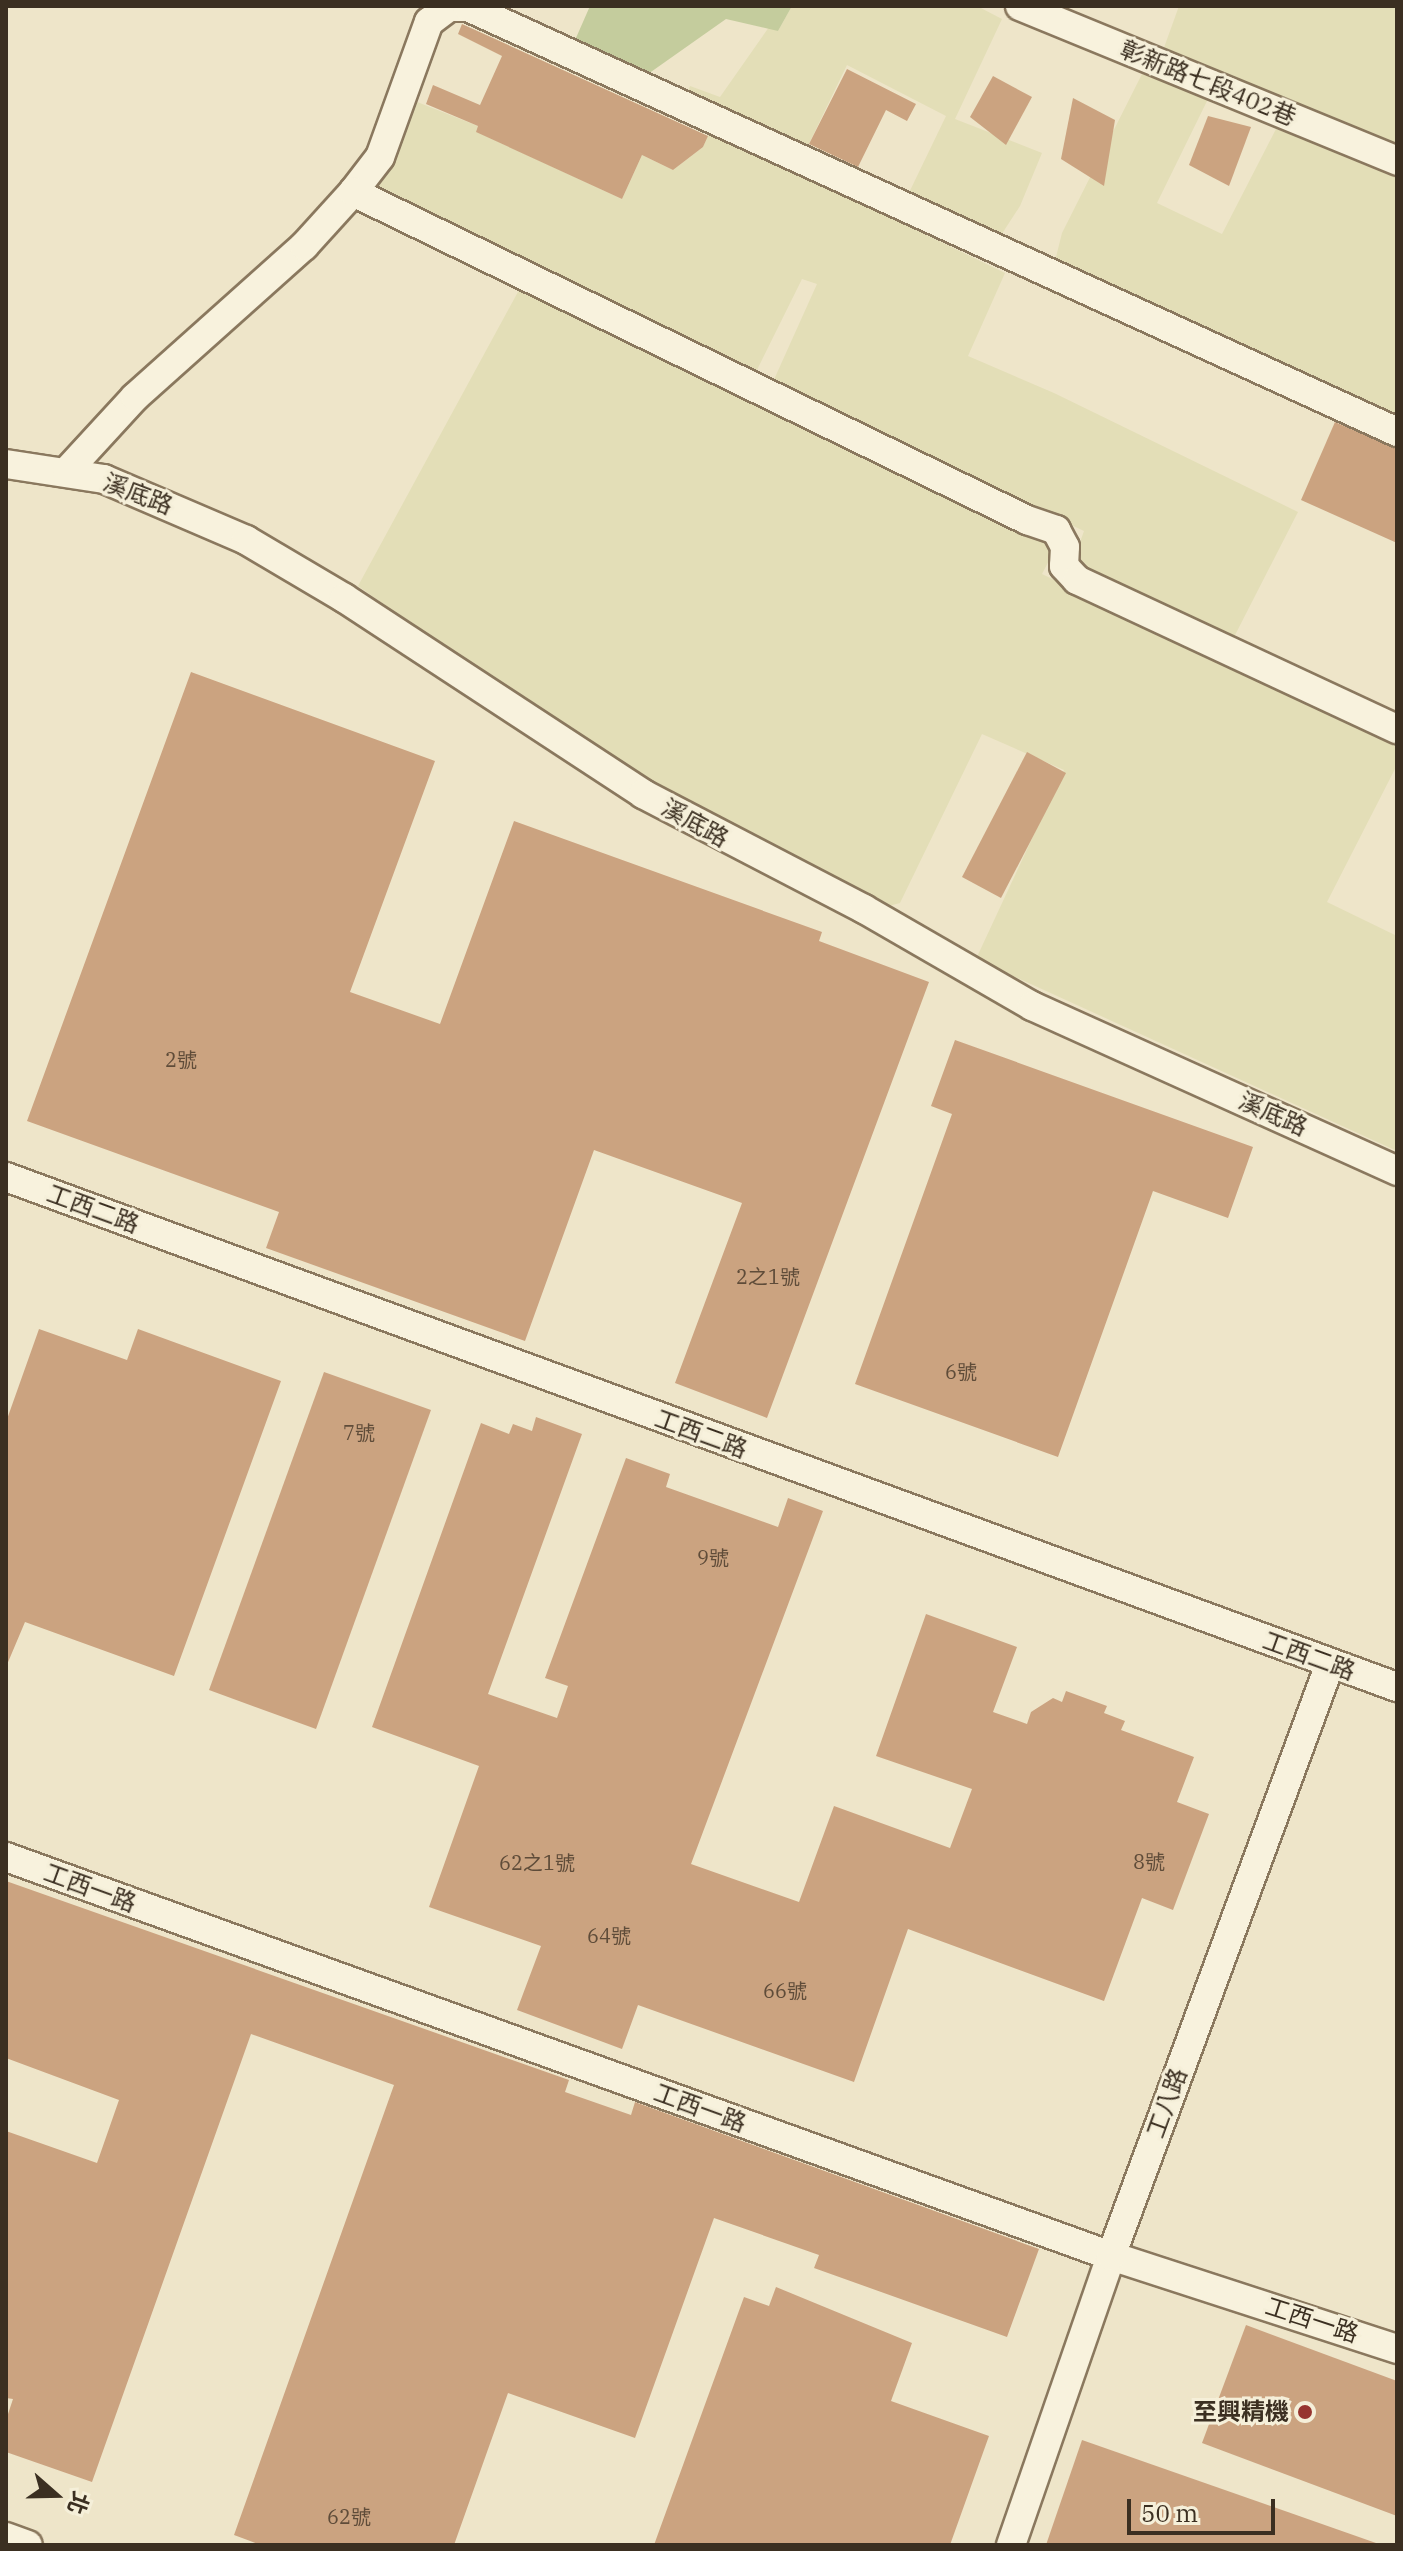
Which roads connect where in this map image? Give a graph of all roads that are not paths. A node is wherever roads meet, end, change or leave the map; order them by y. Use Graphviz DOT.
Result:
graph roads {
  1 [pos="1020,6"];
  2 [pos="1397,161"];
  3 [pos="353,192"];
  4 [pos="1397,432"];
  5 [pos="6,464"];
  6 [pos="67,471"];
  7 [pos="1397,729"];
  8 [pos="1397,1171"];
  9 [pos="6,1177"];
  10 [pos="1330,1664"];
  11 [pos="1397,1687"];
  12 [pos="6,1857"];
  13 [pos="1111,2256"];
  14 [pos="1397,2349"];
  15 [pos="6,2537"];
  16 [pos="28,2545"];
  17 [pos="1011,2545"];
  1 -- 2 [label="street, 彰新路七段402巷"];
  3 -- 4 [label="street"];
  3 -- 6 [label="street"];
  3 -- 7 [label="street"];
  5 -- 6 [label="street, 溪底路"];
  6 -- 8 [label="street, 溪底路"];
  9 -- 10 [label="street, 工西二路"];
  10 -- 11 [label="street, 工西二路"];
  10 -- 13 [label="street, 工八路"];
  12 -- 13 [label="street, 工西一路"];
  13 -- 14 [label="street, 工西一路"];
  13 -- 17 [label="street, 工八路"];
  15 -- 16 [label="street"];
}
